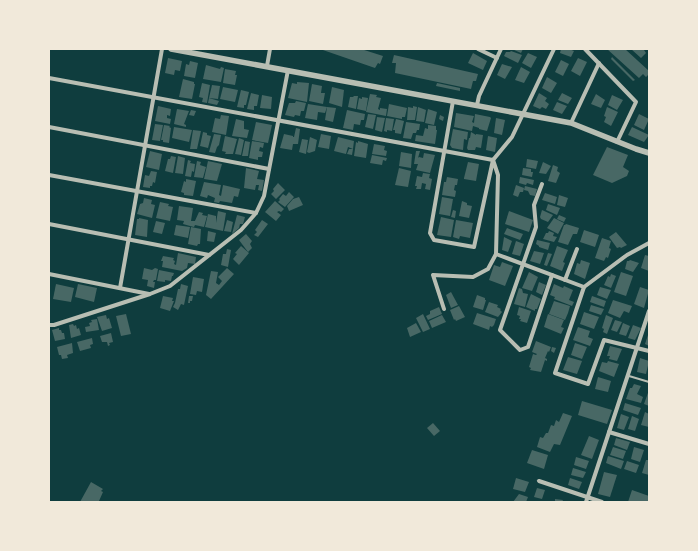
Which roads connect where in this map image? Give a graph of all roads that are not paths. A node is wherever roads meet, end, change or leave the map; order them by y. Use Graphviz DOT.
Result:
graph roads {
  1 [pos="162,49"];
  2 [pos="172,49"];
  3 [pos="270,49"];
  4 [pos="478,49"];
  5 [pos="501,49"];
  6 [pos="554,49"];
  7 [pos="586,49"];
  8 [pos="497,58"];
  9 [pos="599,63"];
  10 [pos="267,66"];
  11 [pos="288,70"];
  12 [pos="49,78"];
  13 [pos="154,97"];
  14 [pos="453,101"];
  15 [pos="477,105"];
  16 [pos="523,114"];
  17 [pos="278,120"];
  18 [pos="572,123"];
  19 [pos="49,127"];
  20 [pos="617,142"];
  21 [pos="145,145"];
  22 [pos="445,151"];
  23 [pos="649,153"];
  24 [pos="493,160"];
  25 [pos="269,169"];
  26 [pos="49,175"];
  27 [pos="542,184"];
  28 [pos="136,192"];
  29 [pos="256,213"];
  30 [pos="49,224"];
  31 [pos="127,240"];
  32 [pos="649,243"];
  33 [pos="577,249"];
  34 [pos="496,254"];
  35 [pos="209,255"];
  36 [pos="523,264"];
  37 [pos="49,274"];
  38 [pos="552,275"];
  39 [pos="565,280"];
  40 [pos="584,287"];
  41 [pos="120,288"];
  42 [pos="150,294"];
  43 [pos="444,309"];
  44 [pos="649,311"];
  45 [pos="49,325"];
  46 [pos="637,348"];
  47 [pos="649,352"];
  48 [pos="628,376"];
  49 [pos="649,382"];
  50 [pos="609,432"];
  51 [pos="649,444"];
  52 [pos="539,481"];
  53 [pos="587,500"];
  54 [pos="602,502"];
  1 -- 13 [label="street"];
  2 -- 10 [label="street"];
  3 -- 10 [label="street"];
  4 -- 8 [label="street"];
  5 -- 8 [label="street"];
  6 -- 16 [label="street"];
  7 -- 9 [label="street"];
  8 -- 15 [label="street"];
  9 -- 18 [label="street"];
  9 -- 20 [label="street"];
  10 -- 11 [label="street"];
  11 -- 14 [label="street"];
  11 -- 17 [label="street"];
  12 -- 13 [label="street"];
  13 -- 17 [label="street"];
  13 -- 21 [label="street"];
  14 -- 15 [label="street"];
  14 -- 22 [label="street"];
  15 -- 16 [label="street"];
  16 -- 18 [label="street"];
  16 -- 24 [label="street"];
  17 -- 22 [label="street"];
  17 -- 25 [label="street"];
  18 -- 20 [label="street"];
  19 -- 21 [label="street"];
  20 -- 23 [label="street"];
  21 -- 25 [label="street"];
  21 -- 28 [label="street"];
  22 -- 24 [label="street"];
  22 -- 24 [label="street"];
  24 -- 34 [label="street"];
  25 -- 29 [label="street"];
  26 -- 28 [label="street"];
  27 -- 36 [label="street"];
  28 -- 29 [label="street"];
  28 -- 31 [label="street"];
  29 -- 35 [label="street"];
  30 -- 31 [label="street"];
  31 -- 35 [label="street"];
  31 -- 41 [label="street"];
  32 -- 40 [label="street"];
  33 -- 39 [label="street"];
  34 -- 36 [label="street"];
  34 -- 43 [label="street"];
  35 -- 42 [label="street"];
  36 -- 38 [label="street"];
  36 -- 38 [label="street"];
  37 -- 41 [label="street"];
  38 -- 39 [label="street"];
  39 -- 40 [label="street"];
  40 -- 46 [label="street"];
  41 -- 42 [label="street"];
  42 -- 45 [label="street"];
  44 -- 46 [label="street"];
  46 -- 47 [label="street"];
  46 -- 48 [label="street"];
  48 -- 49 [label="lane"];
  48 -- 50 [label="street"];
  50 -- 51 [label="street"];
  50 -- 53 [label="street"];
  52 -- 53 [label="street"];
  53 -- 54 [label="street"];
}
